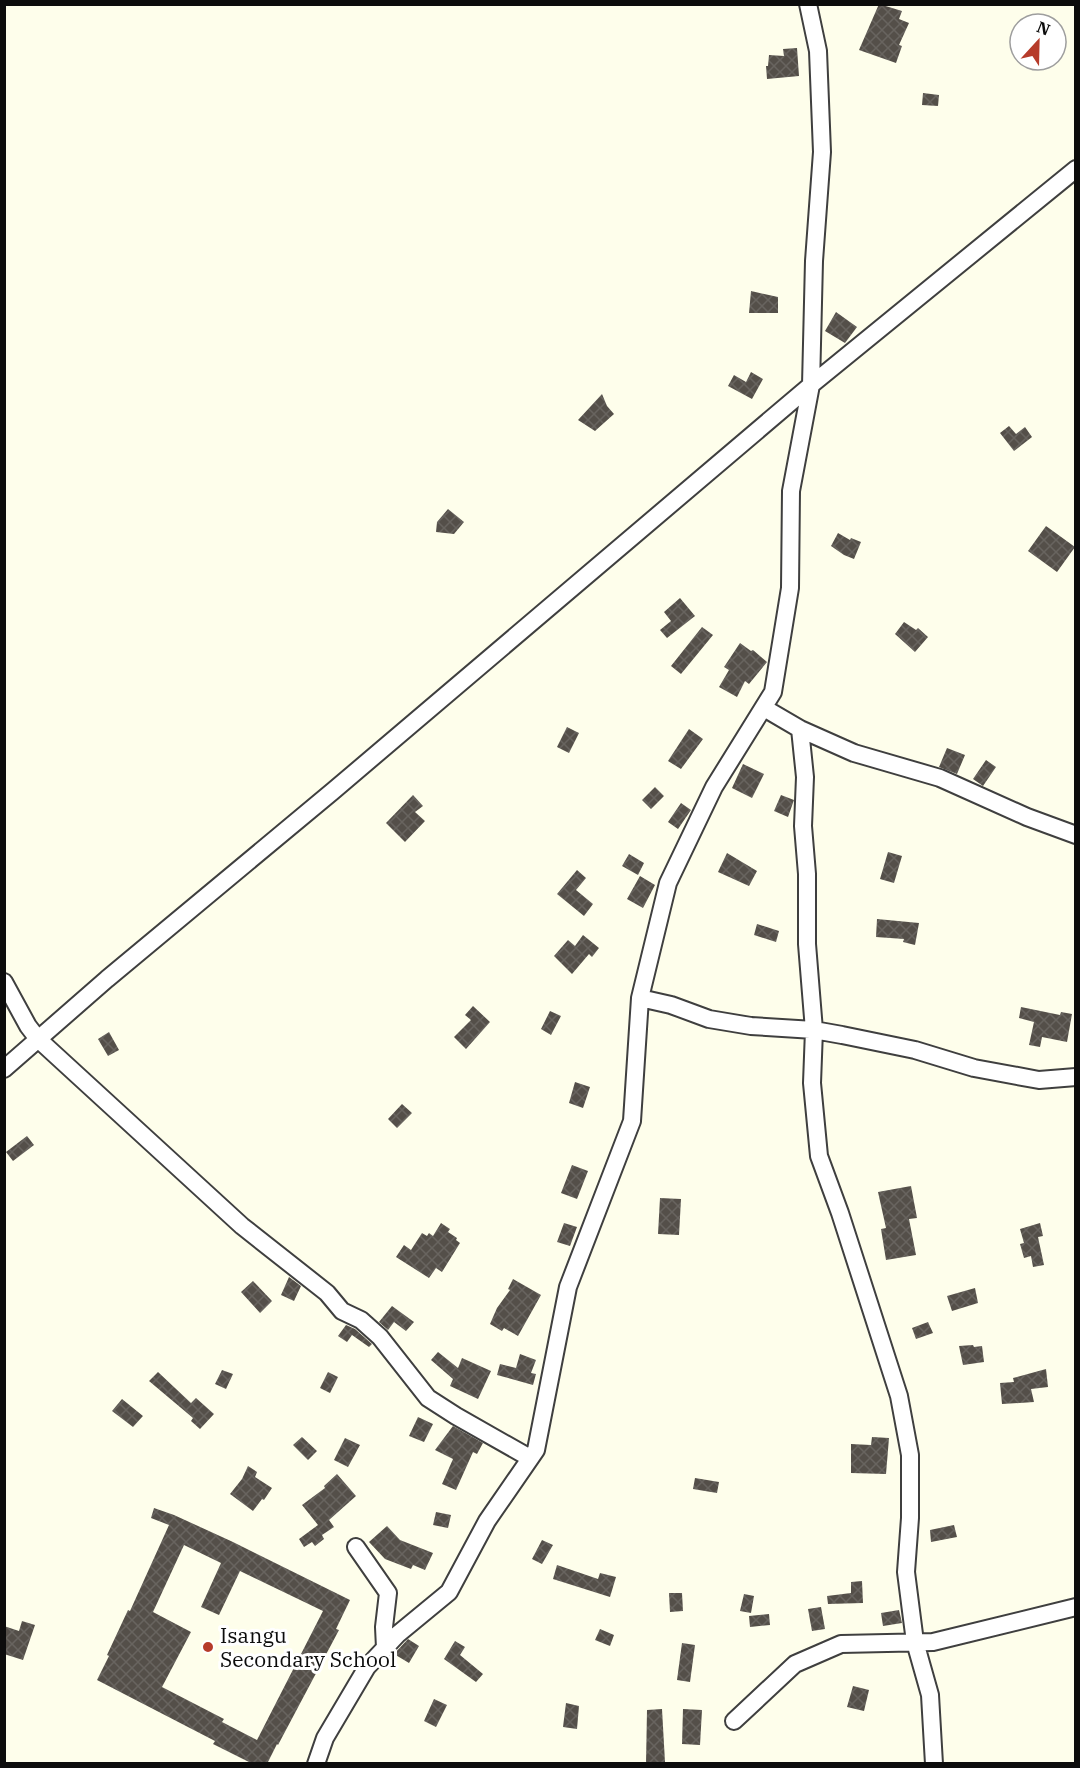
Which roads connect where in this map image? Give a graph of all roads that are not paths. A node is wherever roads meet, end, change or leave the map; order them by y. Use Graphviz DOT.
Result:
graph roads {
  1 [pos="808,4"];
  2 [pos="1076,170"];
  3 [pos="811,385"];
  4 [pos="764,708"];
  5 [pos="800,729"];
  6 [pos="1076,835"];
  7 [pos="4,982"];
  8 [pos="640,998"];
  9 [pos="814,1030"];
  10 [pos="38,1039"];
  11 [pos="4,1069"];
  12 [pos="1076,1077"];
  13 [pos="530,1458"];
  14 [pos="356,1547"];
  15 [pos="1076,1607"];
  16 [pos="915,1642"];
  17 [pos="385,1648"];
  18 [pos="734,1722"];
  19 [pos="315,1764"];
  20 [pos="934,1764"];
  1 -- 3 [label="street"];
  2 -- 3 [label="street"];
  3 -- 4 [label="street"];
  3 -- 10 [label="street"];
  4 -- 5 [label="street"];
  4 -- 8 [label="street"];
  5 -- 6 [label="street"];
  5 -- 9 [label="street"];
  7 -- 10 [label="street"];
  8 -- 9 [label="street"];
  8 -- 13 [label="street"];
  9 -- 12 [label="street"];
  9 -- 16 [label="street"];
  10 -- 11 [label="street"];
  10 -- 13 [label="street"];
  13 -- 17 [label="street"];
  14 -- 17 [label="street"];
  15 -- 16 [label="street"];
  16 -- 18 [label="street"];
  16 -- 20 [label="street"];
  17 -- 19 [label="street"];
}
